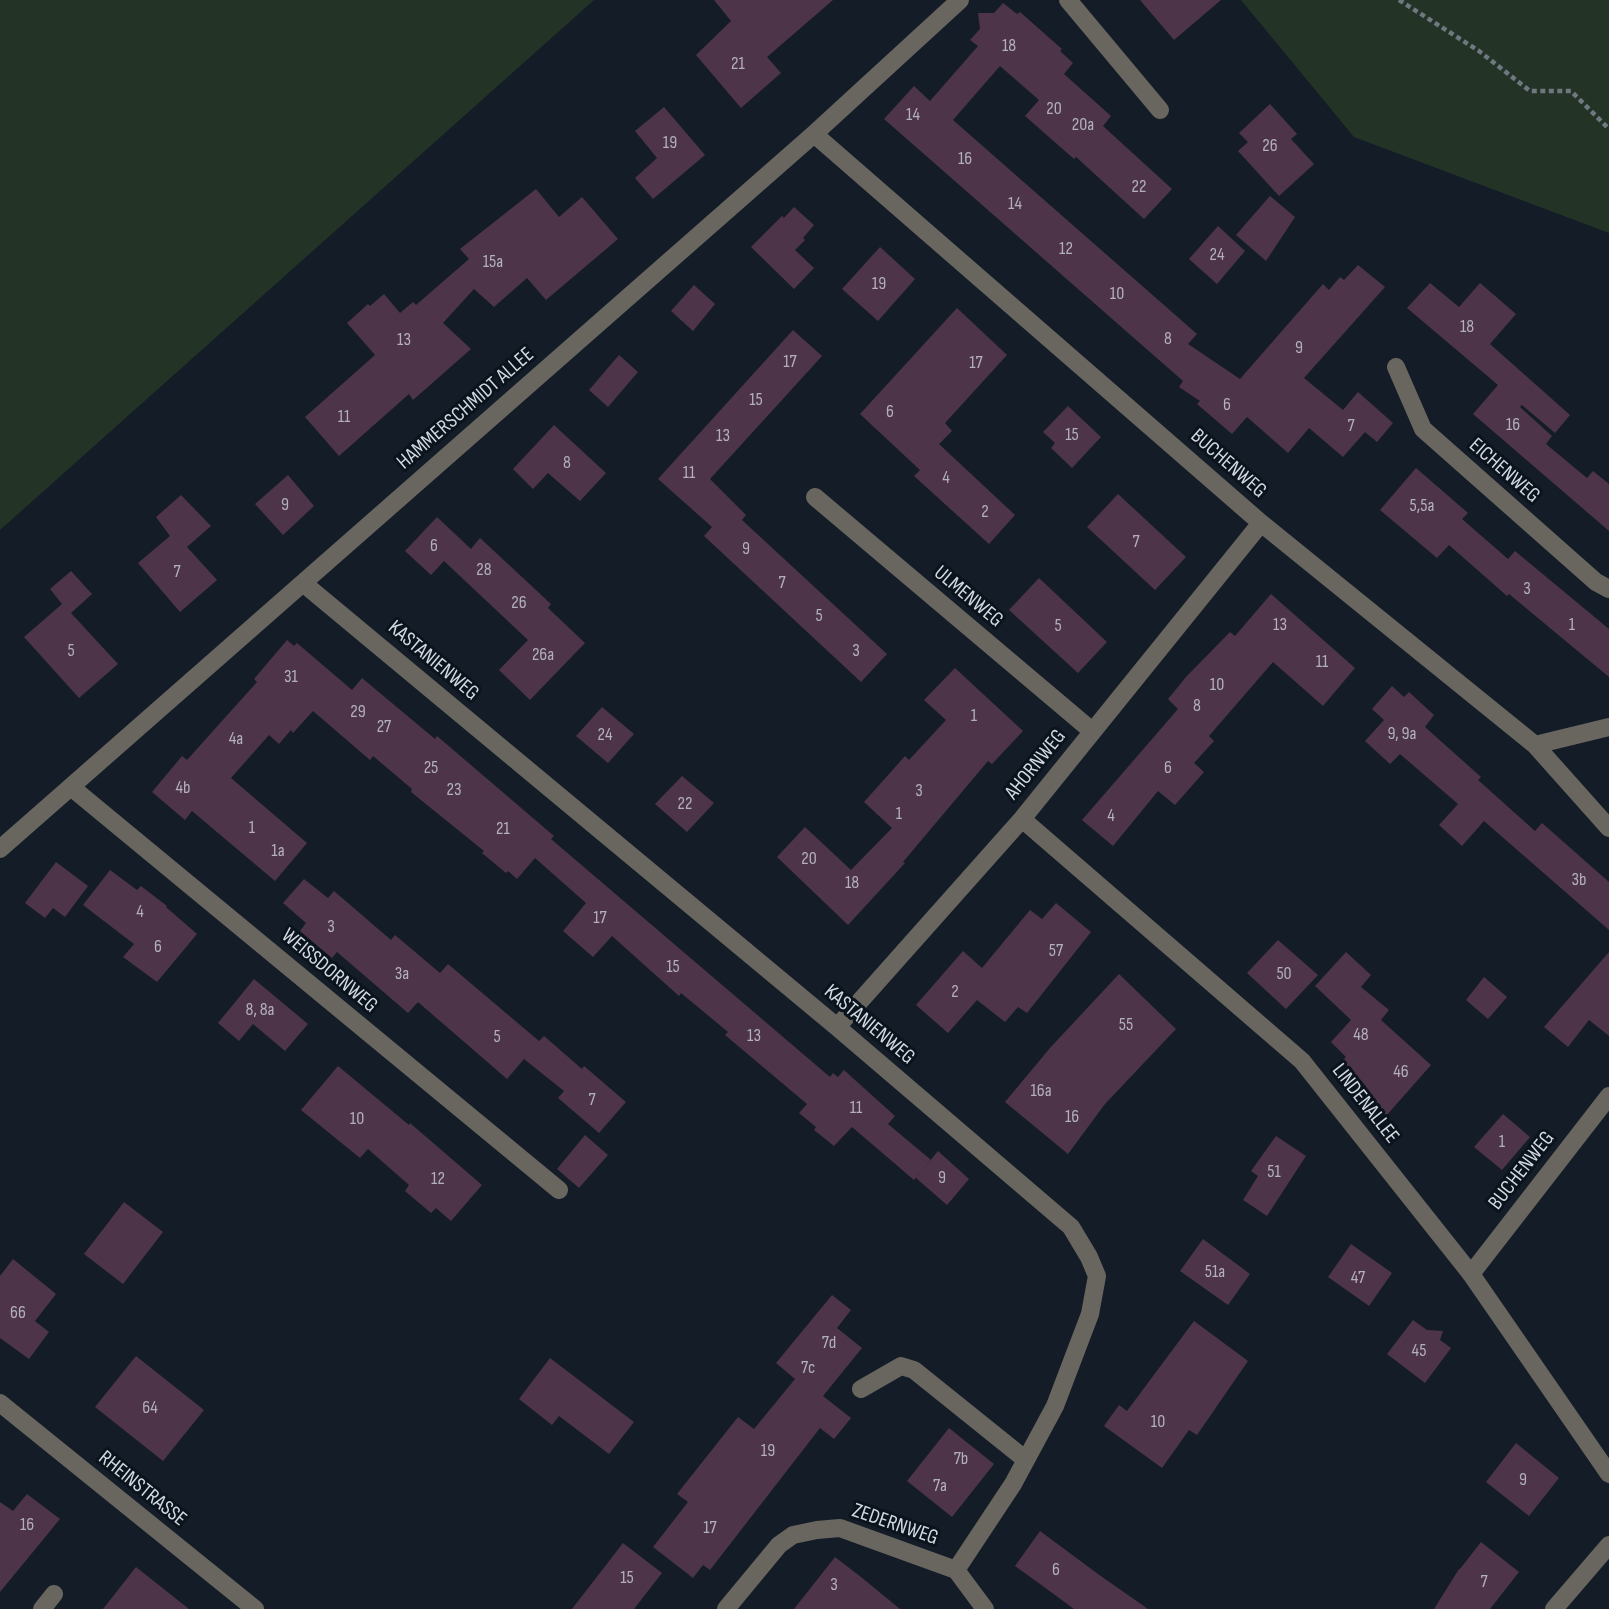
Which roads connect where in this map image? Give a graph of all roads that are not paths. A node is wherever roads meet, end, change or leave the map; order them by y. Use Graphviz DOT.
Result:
graph roads {
  1 [pos="960,0"];
  2 [pos="1068,0"];
  3 [pos="1160,110"];
  4 [pos="814,134"];
  5 [pos="1396,367"];
  6 [pos="815,497"];
  7 [pos="1261,523"];
  8 [pos="303,583"];
  9 [pos="1609,589"];
  10 [pos="1609,727"];
  11 [pos="1092,731"];
  12 [pos="1535,745"];
  13 [pos="71,787"];
  14 [pos="1022,819"];
  15 [pos="1609,828"];
  16 [pos="0,849"];
  17 [pos="837,1027"];
  18 [pos="1609,1096"];
  19 [pos="559,1190"];
  20 [pos="1471,1273"];
  21 [pos="861,1389"];
  22 [pos="0,1403"];
  23 [pos="1027,1460"];
  24 [pos="1609,1474"];
  25 [pos="1609,1545"];
  26 [pos="956,1570"];
  27 [pos="54,1594"];
  28 [pos="42,1609"];
  29 [pos="255,1609"];
  30 [pos="726,1609"];
  31 [pos="985,1609"];
  32 [pos="1554,1609"];
  1 -- 4 [label="street, HAMMERSCHMIDT ALLEE"];
  2 -- 3 [label="street"];
  4 -- 7 [label="street, BUCHENWEG"];
  4 -- 8 [label="street, HAMMERSCHMIDT ALLEE"];
  5 -- 9 [label="street, EICHENWEG"];
  6 -- 11 [label="street, ULMENWEG"];
  7 -- 11 [label="street, AHORNWEG"];
  7 -- 12 [label="street, BUCHENWEG"];
  8 -- 13 [label="street, HAMMERSCHMIDT ALLEE"];
  8 -- 17 [label="street, KASTANIENWEG"];
  10 -- 12 [label="street"];
  11 -- 14 [label="street, AHORNWEG"];
  12 -- 15 [label="street, BUCHENWEG"];
  13 -- 16 [label="street, HAMMERSCHMIDT ALLEE"];
  13 -- 19 [label="street, WEISSDORNWEG"];
  14 -- 17 [label="street, AHORNWEG"];
  14 -- 20 [label="street, LINDENALLEE"];
  17 -- 23 [label="street, KASTANIENWEG"];
  18 -- 20 [label="street, BUCHENWEG"];
  20 -- 24 [label="street, LINDENALLEE"];
  21 -- 23 [label="street"];
  22 -- 29 [label="street, RHEINSTRASSE"];
  23 -- 26 [label="street, KASTANIENWEG"];
  25 -- 32 [label="street"];
  26 -- 30 [label="street, ZEDERNWEG"];
  26 -- 31 [label="street"];
  27 -- 28 [label="street"];
}
